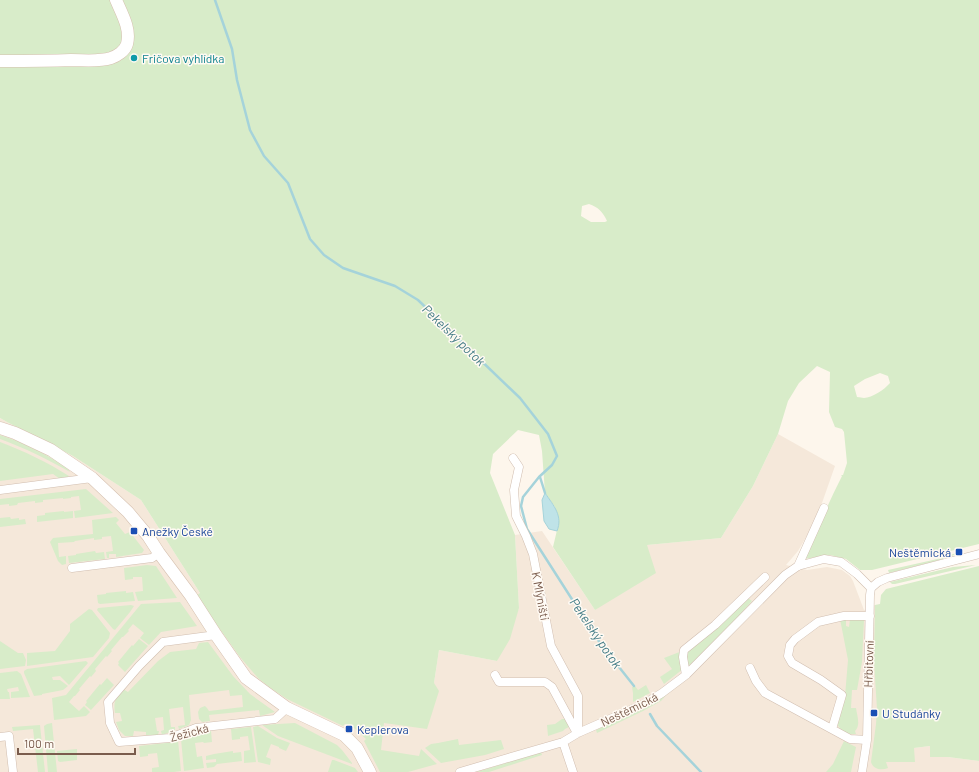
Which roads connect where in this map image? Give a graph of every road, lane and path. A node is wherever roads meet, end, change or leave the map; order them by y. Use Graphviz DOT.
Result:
graph roads {
  1 [pos="116,0"];
  2 [pos="0,61"];
  3 [pos="0,428"];
  4 [pos="513,458"];
  5 [pos="92,478"];
  6 [pos="0,490"];
  7 [pos="824,508"];
  8 [pos="159,553"];
  9 [pos="979,554"];
  10 [pos="798,566"];
  11 [pos="72,568"];
  12 [pos="765,576"];
  13 [pos="871,588"];
  14 [pos="870,616"];
  15 [pos="216,636"];
  16 [pos="750,668"];
  17 [pos="495,675"];
  18 [pos="686,675"];
  19 [pos="287,708"];
  20 [pos="832,728"];
  21 [pos="578,734"];
  22 [pos="0,737"];
  23 [pos="867,740"];
  24 [pos="563,742"];
  25 [pos="13,772"];
  26 [pos="370,772"];
  27 [pos="460,772"];
  28 [pos="573,772"];
  29 [pos="862,772"];
  1 -- 2 [label="street"];
  3 -- 5 [label="street"];
  4 -- 21 [label="street, K Mlýništi"];
  5 -- 6 [label="street"];
  5 -- 8 [label="street"];
  7 -- 10 [label="street"];
  8 -- 11 [label="street"];
  8 -- 15 [label="street"];
  9 -- 13 [label="street"];
  10 -- 13 [label="street, Neštěmická"];
  10 -- 18 [label="street, Neštěmická"];
  12 -- 18 [label="street"];
  13 -- 14 [label="street, Hřbitovní"];
  14 -- 20 [label="street"];
  14 -- 23 [label="street, Hřbitovní"];
  15 -- 19 [label="street"];
  15 -- 19 [label="street, Žežická"];
  16 -- 20 [label="street"];
  17 -- 21 [label="street"];
  18 -- 21 [label="street, Neštěmická"];
  19 -- 26 [label="street"];
  20 -- 23 [label="street"];
  21 -- 24 [label="street, Neštěmická"];
  22 -- 25 [label="street"];
  23 -- 29 [label="street, Hřbitovní"];
  24 -- 27 [label="street, Neštěmická"];
  24 -- 28 [label="street"];
}
